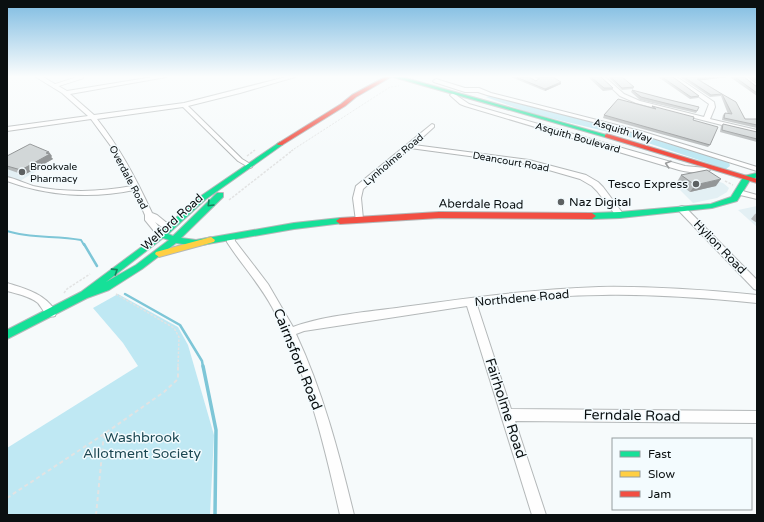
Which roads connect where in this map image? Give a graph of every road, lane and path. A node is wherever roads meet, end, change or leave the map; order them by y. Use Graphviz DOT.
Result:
graph roads {
  1 [pos="75,101"];
  2 [pos="199,101"];
  3 [pos="350,101"];
  4 [pos="367,101"];
  5 [pos="460,101"];
  6 [pos="478,101"];
  7 [pos="497,101"];
  8 [pos="505,101"];
  9 [pos="641,101"];
  10 [pos="710,101"];
  11 [pos="184,105"];
  12 [pos="528,114"];
  13 [pos="92,118"];
  14 [pos="706,120"];
  15 [pos="432,126"];
  16 [pos="7,129"];
  17 [pos="757,132"];
  18 [pos="409,146"];
  19 [pos="666,154"];
  20 [pos="249,167"];
  21 [pos="757,169"];
  22 [pos="706,170"];
  23 [pos="757,175"];
  24 [pos="7,179"];
  25 [pos="746,180"];
  26 [pos="757,181"];
  27 [pos="137,187"];
  28 [pos="757,187"];
  29 [pos="739,192"];
  30 [pos="757,197"];
  31 [pos="228,201"];
  32 [pos="682,209"];
  33 [pos="149,215"];
  34 [pos="199,215"];
  35 [pos="620,215"];
  36 [pos="359,219"];
  37 [pos="169,228"];
  38 [pos="161,234"];
  39 [pos="203,236"];
  40 [pos="176,237"];
  41 [pos="231,237"];
  42 [pos="156,255"];
  43 [pos="757,286"];
  44 [pos="7,287"];
  45 [pos="106,287"];
  46 [pos="84,295"];
  47 [pos="757,299"];
  48 [pos="471,302"];
  49 [pos="51,313"];
  50 [pos="290,332"];
  51 [pos="7,334"];
  52 [pos="508,415"];
  53 [pos="757,417"];
  54 [pos="104,434"];
  55 [pos="7,498"];
  56 [pos="96,515"];
  57 [pos="347,515"];
  58 [pos="540,515"];
  1 -- 13 [label="street, Overdale Road"];
  2 -- 11 [label="street"];
  3 -- 20 [label="main road, Welford Road"];
  4 -- 31 [label="path"];
  22 -- 5 [label="street, Asquith Boulevard, one-way"];
  6 -- 12 [label="main road, Asquith Way"];
  7 -- 12 [label="main road, Asquith Way"];
  8 -- 21 [label="street, Asquith Boulevard"];
  9 -- 14 [label="street"];
  10 -- 14 [label="street"];
  11 -- 13 [label="street"];
  11 -- 20 [label="street"];
  12 -- 19 [label="main road, Asquith Way"];
  13 -- 16 [label="street"];
  13 -- 27 [label="street, Overdale Road"];
  14 -- 17 [label="street"];
  15 -- 18 [label="street, Lynholme Road"];
  18 -- 35 [label="street, Deancourt Road"];
  18 -- 36 [label="street, Lynholme Road"];
  19 -- 22 [label="main road, Asquith Way"];
  19 -- 25 [label="main road, Asquith Way"];
  20 -- 34 [label="main road, Welford Road, one-way"];
  20 -- 37 [label="main road, Welford Road"];
  22 -- 25 [label="main road, Asquith Way"];
  23 -- 25 [label="main road"];
  24 -- 27 [label="street"];
  25 -- 26 [label="main road, Asquith Way"];
  25 -- 28 [label="main road, Asquith Way"];
  25 -- 29 [label="main road, Aberdale Road"];
  27 -- 33 [label="street, Overdale Road"];
  29 -- 30 [label="street"];
  29 -- 32 [label="main road, Aberdale Road"];
  32 -- 35 [label="main road, Aberdale Road"];
  32 -- 43 [label="street, Hylion Road"];
  33 -- 37 [label="street, Overdale Road"];
  33 -- 38 [label="street, Overdale Road"];
  34 -- 39 [label="main road"];
  34 -- 40 [label="main road, Welford Road"];
  35 -- 36 [label="main road, Aberdale Road"];
  36 -- 41 [label="main road, Aberdale Road"];
  37 -- 38 [label="main road, Welford Road"];
  37 -- 40 [label="main road"];
  38 -- 40 [label="main road"];
  46 -- 38 [label="main road, Welford Road, one-way"];
  39 -- 40 [label="main road, Aberdale Road"];
  39 -- 41 [label="main road, Aberdale Road"];
  39 -- 42 [label="main road"];
  40 -- 42 [label="main road, Welford Road"];
  41 -- 50 [label="street, Cairnsford Road"];
  42 -- 45 [label="main road, Welford Road"];
  44 -- 49 [label="street"];
  45 -- 46 [label="main road, Welford Road"];
  45 -- 54 [label="path"];
  46 -- 49 [label="main road, Welford Road"];
  47 -- 48 [label="street, Northdene Road"];
  48 -- 50 [label="street, Northdene Road"];
  48 -- 52 [label="street, Fairholme Road"];
  49 -- 51 [label="main road, Welford Road"];
  50 -- 57 [label="street, Cairnsford Road"];
  52 -- 53 [label="street, Ferndale Road"];
  52 -- 58 [label="street, Fairholme Road"];
  54 -- 55 [label="path"];
  54 -- 56 [label="path"];
}
